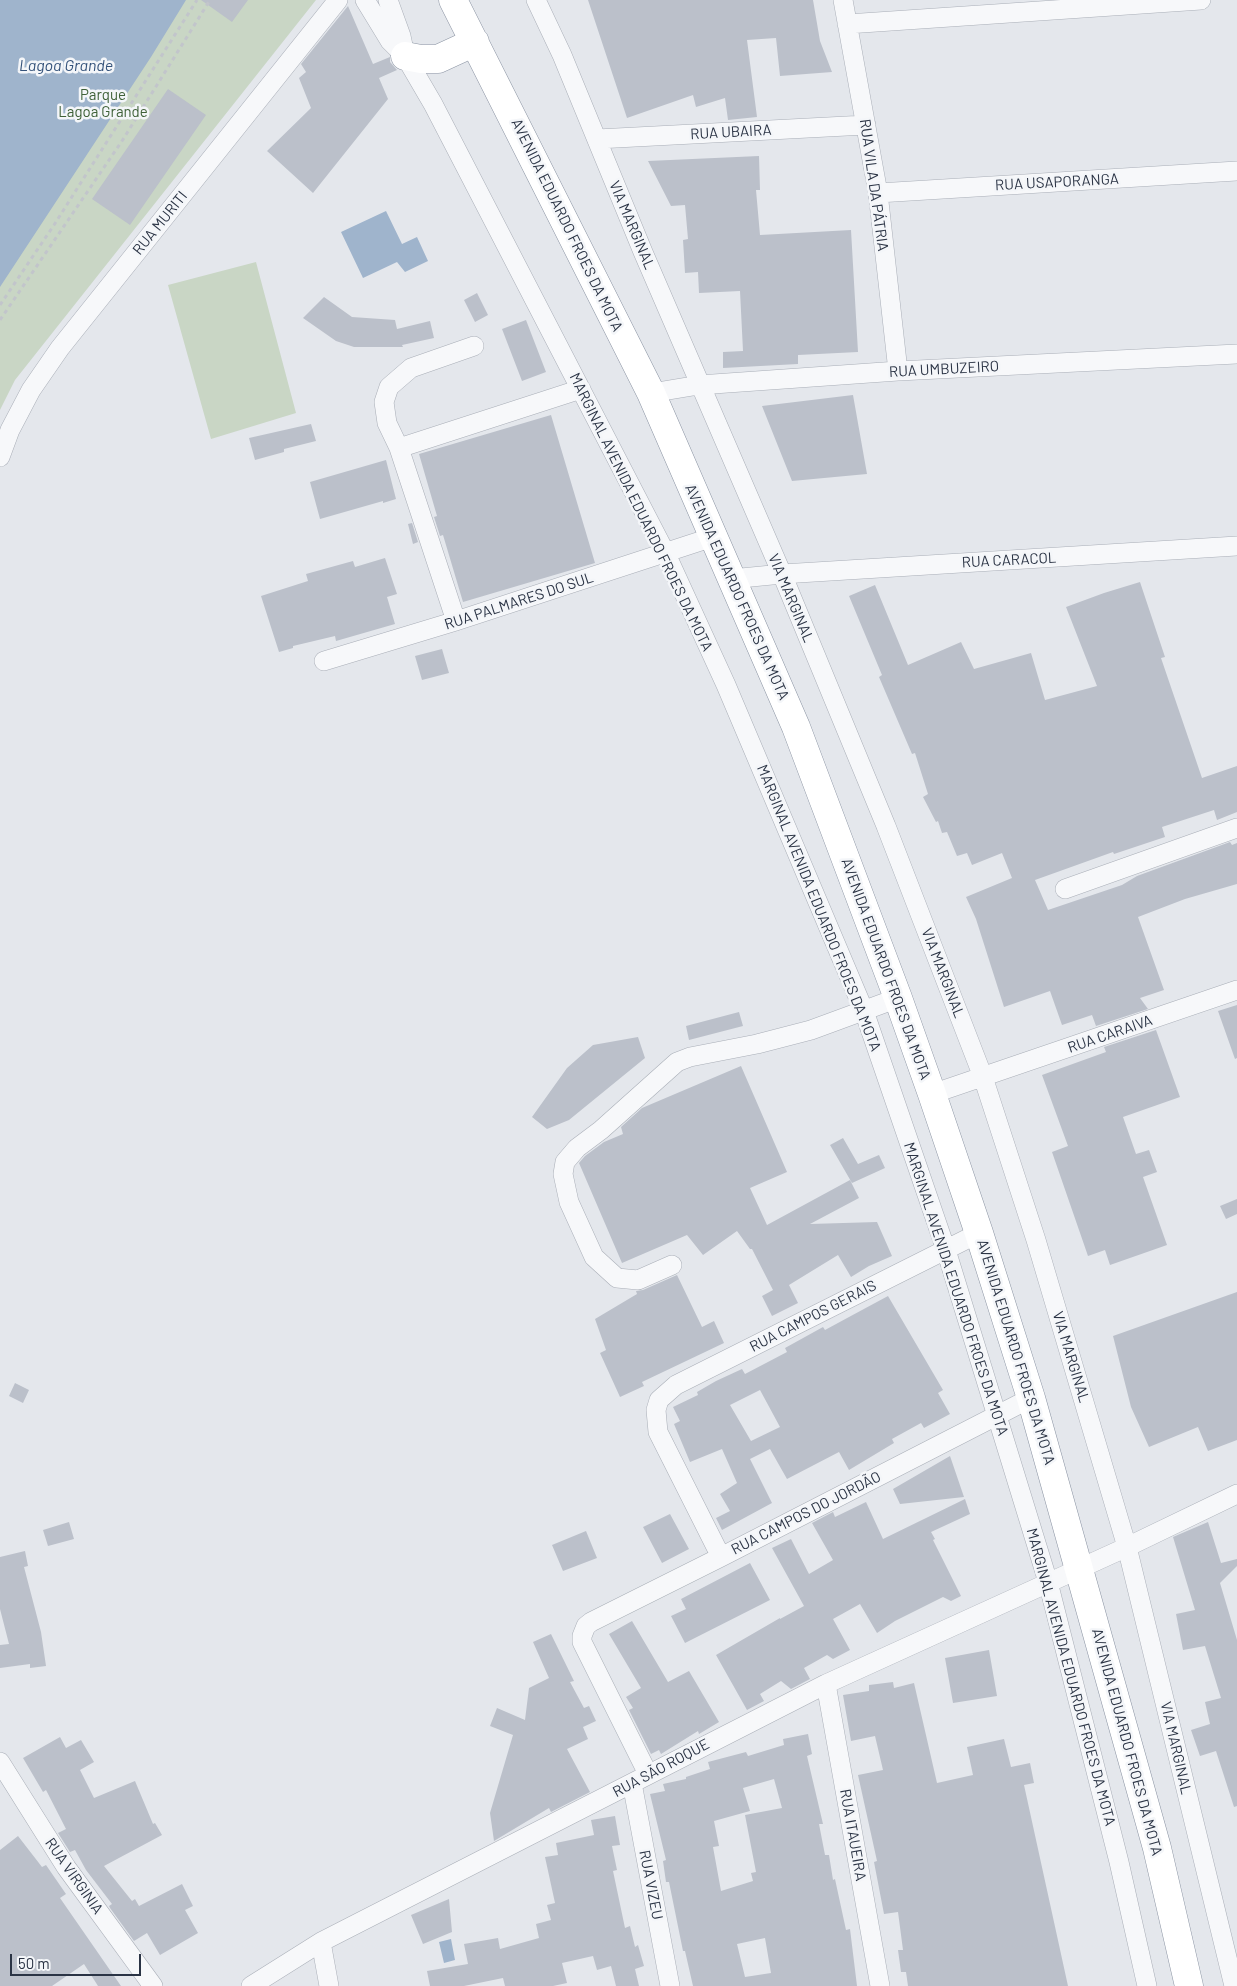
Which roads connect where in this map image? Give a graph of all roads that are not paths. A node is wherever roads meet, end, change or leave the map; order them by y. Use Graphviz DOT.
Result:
graph roads {
  1 [pos="338,0"];
  2 [pos="365,0"];
  3 [pos="388,0"];
  4 [pos="453,0"];
  5 [pos="536,0"];
  6 [pos="843,0"];
  7 [pos="1201,0"];
  8 [pos="1056,5"];
  9 [pos="847,24"];
  10 [pos="475,42"];
  11 [pos="406,56"];
  12 [pos="866,125"];
  13 [pos="596,139"];
  14 [pos="1237,171"];
  15 [pos="878,193"];
  16 [pos="474,346"];
  17 [pos="1237,354"];
  18 [pos="898,371"];
  19 [pos="700,385"];
  20 [pos="581,389"];
  21 [pos="651,393"];
  22 [pos="399,448"];
  23 [pos="0,457"];
  24 [pos="712,537"];
  25 [pos="1237,546"];
  26 [pos="666,554"];
  27 [pos="782,574"];
  28 [pos="731,579"];
  29 [pos="456,621"];
  30 [pos="324,661"];
  31 [pos="1237,828"];
  32 [pos="1065,889"];
  33 [pos="1237,990"];
  34 [pos="898,998"];
  35 [pos="864,1011"];
  36 [pos="983,1077"];
  37 [pos="932,1094"];
  38 [pos="979,1233"];
  39 [pos="946,1250"];
  40 [pos="672,1265"];
  41 [pos="1031,1398"];
  42 [pos="998,1415"];
  43 [pos="1237,1494"];
  44 [pos="1127,1547"];
  45 [pos="721,1557"];
  46 [pos="1080,1568"];
  47 [pos="1048,1582"];
  48 [pos="583,1630"];
  49 [pos="826,1684"];
  50 [pos="0,1762"];
  51 [pos="640,1779"];
  52 [pos="321,1942"];
  53 [pos="153,1986"];
  54 [pos="251,1986"];
  55 [pos="329,1986"];
  56 [pos="670,1986"];
  57 [pos="880,1986"];
  58 [pos="1147,1986"];
  59 [pos="1189,1986"];
  60 [pos="1234,1986"];
  1 -- 23 [label="street, RUA MURITI"];
  2 -- 11 [label="street, MARGINAL AVENIDA EDUARDO FROES DA MOTA"];
  3 -- 11 [label="street, MARGINAL AVENIDA EDUARDO FROES DA MOTA"];
  4 -- 10 [label="highway, AVENIDA EDUARDO FROES DA MOTA"];
  5 -- 13 [label="street, VIA MARGINAL"];
  6 -- 9 [label="street, RUA VILA DA PÁTRIA"];
  7 -- 8 [label="street"];
  8 -- 9 [label="street"];
  9 -- 12 [label="street, RUA VILA DA PÁTRIA"];
  10 -- 11 [label="highway"];
  10 -- 21 [label="highway, AVENIDA EDUARDO FROES DA MOTA"];
  11 -- 20 [label="street, MARGINAL AVENIDA EDUARDO FROES DA MOTA"];
  12 -- 13 [label="street, RUA UBAIRA"];
  12 -- 15 [label="street, RUA VILA DA PÁTRIA"];
  13 -- 19 [label="street, VIA MARGINAL"];
  14 -- 15 [label="street, RUA USAPORANGA"];
  15 -- 18 [label="street, RUA VILA DA PÁTRIA"];
  16 -- 22 [label="street"];
  17 -- 18 [label="street, RUA UMBUZEIRO"];
  18 -- 19 [label="street, RUA UMBUZEIRO"];
  19 -- 21 [label="street, RUA UMBUZEIRO"];
  19 -- 27 [label="street, VIA MARGINAL"];
  20 -- 22 [label="street"];
  20 -- 26 [label="street, MARGINAL AVENIDA EDUARDO FROES DA MOTA"];
  21 -- 24 [label="highway, AVENIDA EDUARDO FROES DA MOTA"];
  22 -- 29 [label="street"];
  24 -- 26 [label="street, RUA PALMARES DO SUL"];
  24 -- 28 [label="highway, AVENIDA EDUARDO FROES DA MOTA"];
  25 -- 27 [label="street, RUA CARACOL"];
  26 -- 29 [label="street, RUA PALMARES DO SUL"];
  26 -- 35 [label="street, MARGINAL AVENIDA EDUARDO FROES DA MOTA"];
  27 -- 28 [label="street, RUA CARACOL"];
  27 -- 36 [label="street, VIA MARGINAL"];
  28 -- 34 [label="highway, AVENIDA EDUARDO FROES DA MOTA"];
  29 -- 30 [label="street, RUA PALMARES DO SUL"];
  31 -- 32 [label="street"];
  33 -- 36 [label="street, RUA CARAIVA"];
  34 -- 35 [label="street"];
  34 -- 37 [label="highway, AVENIDA EDUARDO FROES DA MOTA"];
  35 -- 39 [label="street, MARGINAL AVENIDA EDUARDO FROES DA MOTA"];
  35 -- 40 [label="street"];
  36 -- 37 [label="street, RUA CARAIVA"];
  36 -- 44 [label="street, VIA MARGINAL"];
  37 -- 38 [label="highway, AVENIDA EDUARDO FROES DA MOTA"];
  38 -- 39 [label="street, RUA CAMPOS GERAIS"];
  38 -- 41 [label="highway, AVENIDA EDUARDO FROES DA MOTA"];
  39 -- 42 [label="street, MARGINAL AVENIDA EDUARDO FROES DA MOTA"];
  39 -- 45 [label="street, RUA CAMPOS GERAIS"];
  41 -- 42 [label="street, RUA CAMPOS DO JORDÃO"];
  41 -- 46 [label="highway, AVENIDA EDUARDO FROES DA MOTA"];
  42 -- 45 [label="street, RUA CAMPOS DO JORDÃO"];
  42 -- 47 [label="street, MARGINAL AVENIDA EDUARDO FROES DA MOTA"];
  43 -- 44 [label="street, RUA SÃO ROQUE"];
  44 -- 46 [label="street, RUA SÃO ROQUE"];
  44 -- 60 [label="street, VIA MARGINAL"];
  45 -- 48 [label="street, RUA CAMPOS DO JORDÃO"];
  46 -- 47 [label="street, RUA SÃO ROQUE"];
  46 -- 59 [label="highway, AVENIDA EDUARDO FROES DA MOTA"];
  47 -- 49 [label="street, RUA SÃO ROQUE"];
  47 -- 58 [label="street, MARGINAL AVENIDA EDUARDO FROES DA MOTA"];
  48 -- 51 [label="street, RUA VIZEU"];
  49 -- 51 [label="street, RUA SÃO ROQUE"];
  49 -- 57 [label="street, RUA ITAUEIRA"];
  50 -- 53 [label="street, RUA VIRGINIA"];
  51 -- 52 [label="street, RUA SÃO ROQUE"];
  51 -- 56 [label="street, RUA VIZEU"];
  52 -- 54 [label="street, RUA SÃO ROQUE"];
  52 -- 55 [label="street"];
}
